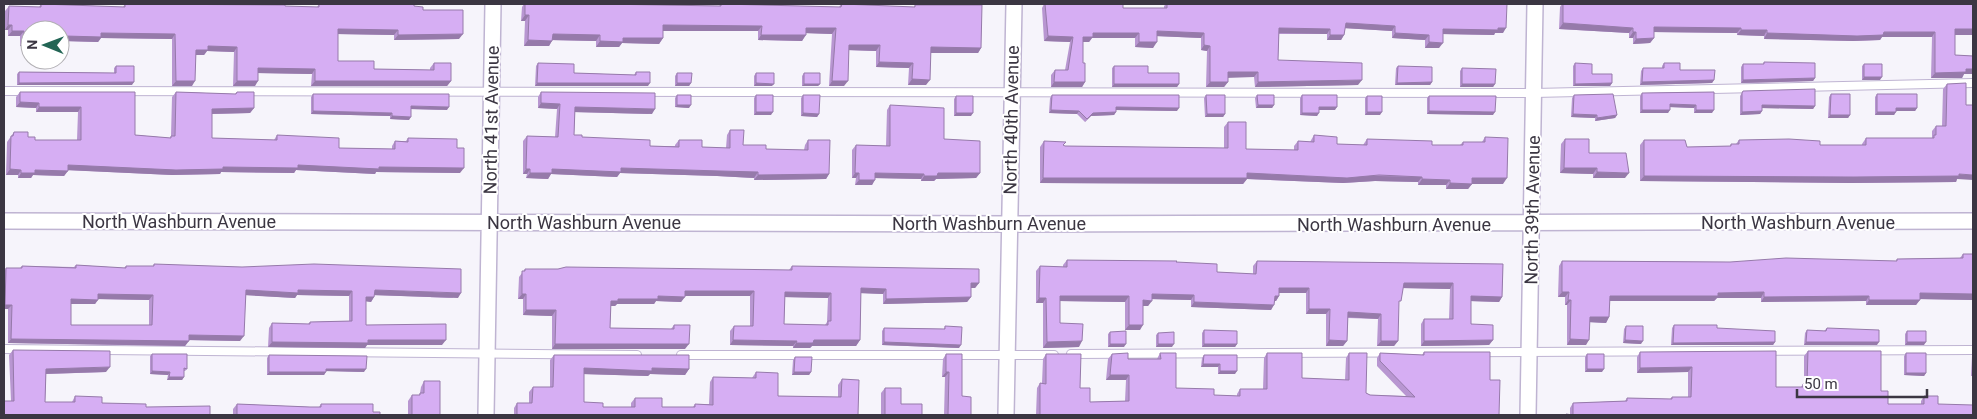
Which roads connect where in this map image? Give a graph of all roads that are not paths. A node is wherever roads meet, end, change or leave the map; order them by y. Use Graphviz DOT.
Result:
graph roads {
  1 [pos="494,4"];
  2 [pos="1014,4"];
  3 [pos="1535,4"];
  4 [pos="1973,83"];
  5 [pos="4,91"];
  6 [pos="492,91"];
  7 [pos="1012,93"];
  8 [pos="1534,93"];
  9 [pos="4,221"];
  10 [pos="1973,221"];
  11 [pos="489,222"];
  12 [pos="1010,224"];
  13 [pos="1531,224"];
  14 [pos="4,349"];
  15 [pos="1973,350"];
  16 [pos="1529,351"];
  17 [pos="487,355"];
  18 [pos="646,355"];
  19 [pos="675,355"];
  20 [pos="1007,355"];
  21 [pos="486,415"];
  22 [pos="1006,415"];
  23 [pos="1528,415"];
  1 -- 6 [label="street, North 41st Avenue"];
  2 -- 7 [label="street, North 40th Avenue"];
  3 -- 8 [label="street, North 39th Avenue"];
  4 -- 8 [label="lane"];
  5 -- 6 [label="lane"];
  6 -- 7 [label="lane"];
  6 -- 11 [label="street, North 41st Avenue"];
  7 -- 8 [label="lane"];
  7 -- 12 [label="street, North 40th Avenue"];
  8 -- 13 [label="street, North 39th Avenue"];
  9 -- 11 [label="street, North Washburn Avenue"];
  10 -- 13 [label="street, North Washburn Avenue"];
  11 -- 12 [label="street, North Washburn Avenue"];
  11 -- 17 [label="street, North 41st Avenue"];
  12 -- 13 [label="street, North Washburn Avenue"];
  12 -- 20 [label="street, North 40th Avenue"];
  13 -- 16 [label="street, North 39th Avenue"];
  14 -- 17 [label="lane"];
  15 -- 16 [label="lane"];
  16 -- 20 [label="lane"];
  16 -- 23 [label="street, North 39th Avenue"];
  17 -- 18 [label="lane"];
  17 -- 21 [label="street, North 41st Avenue"];
  19 -- 20 [label="lane"];
  20 -- 22 [label="street, North 40th Avenue"];
}
